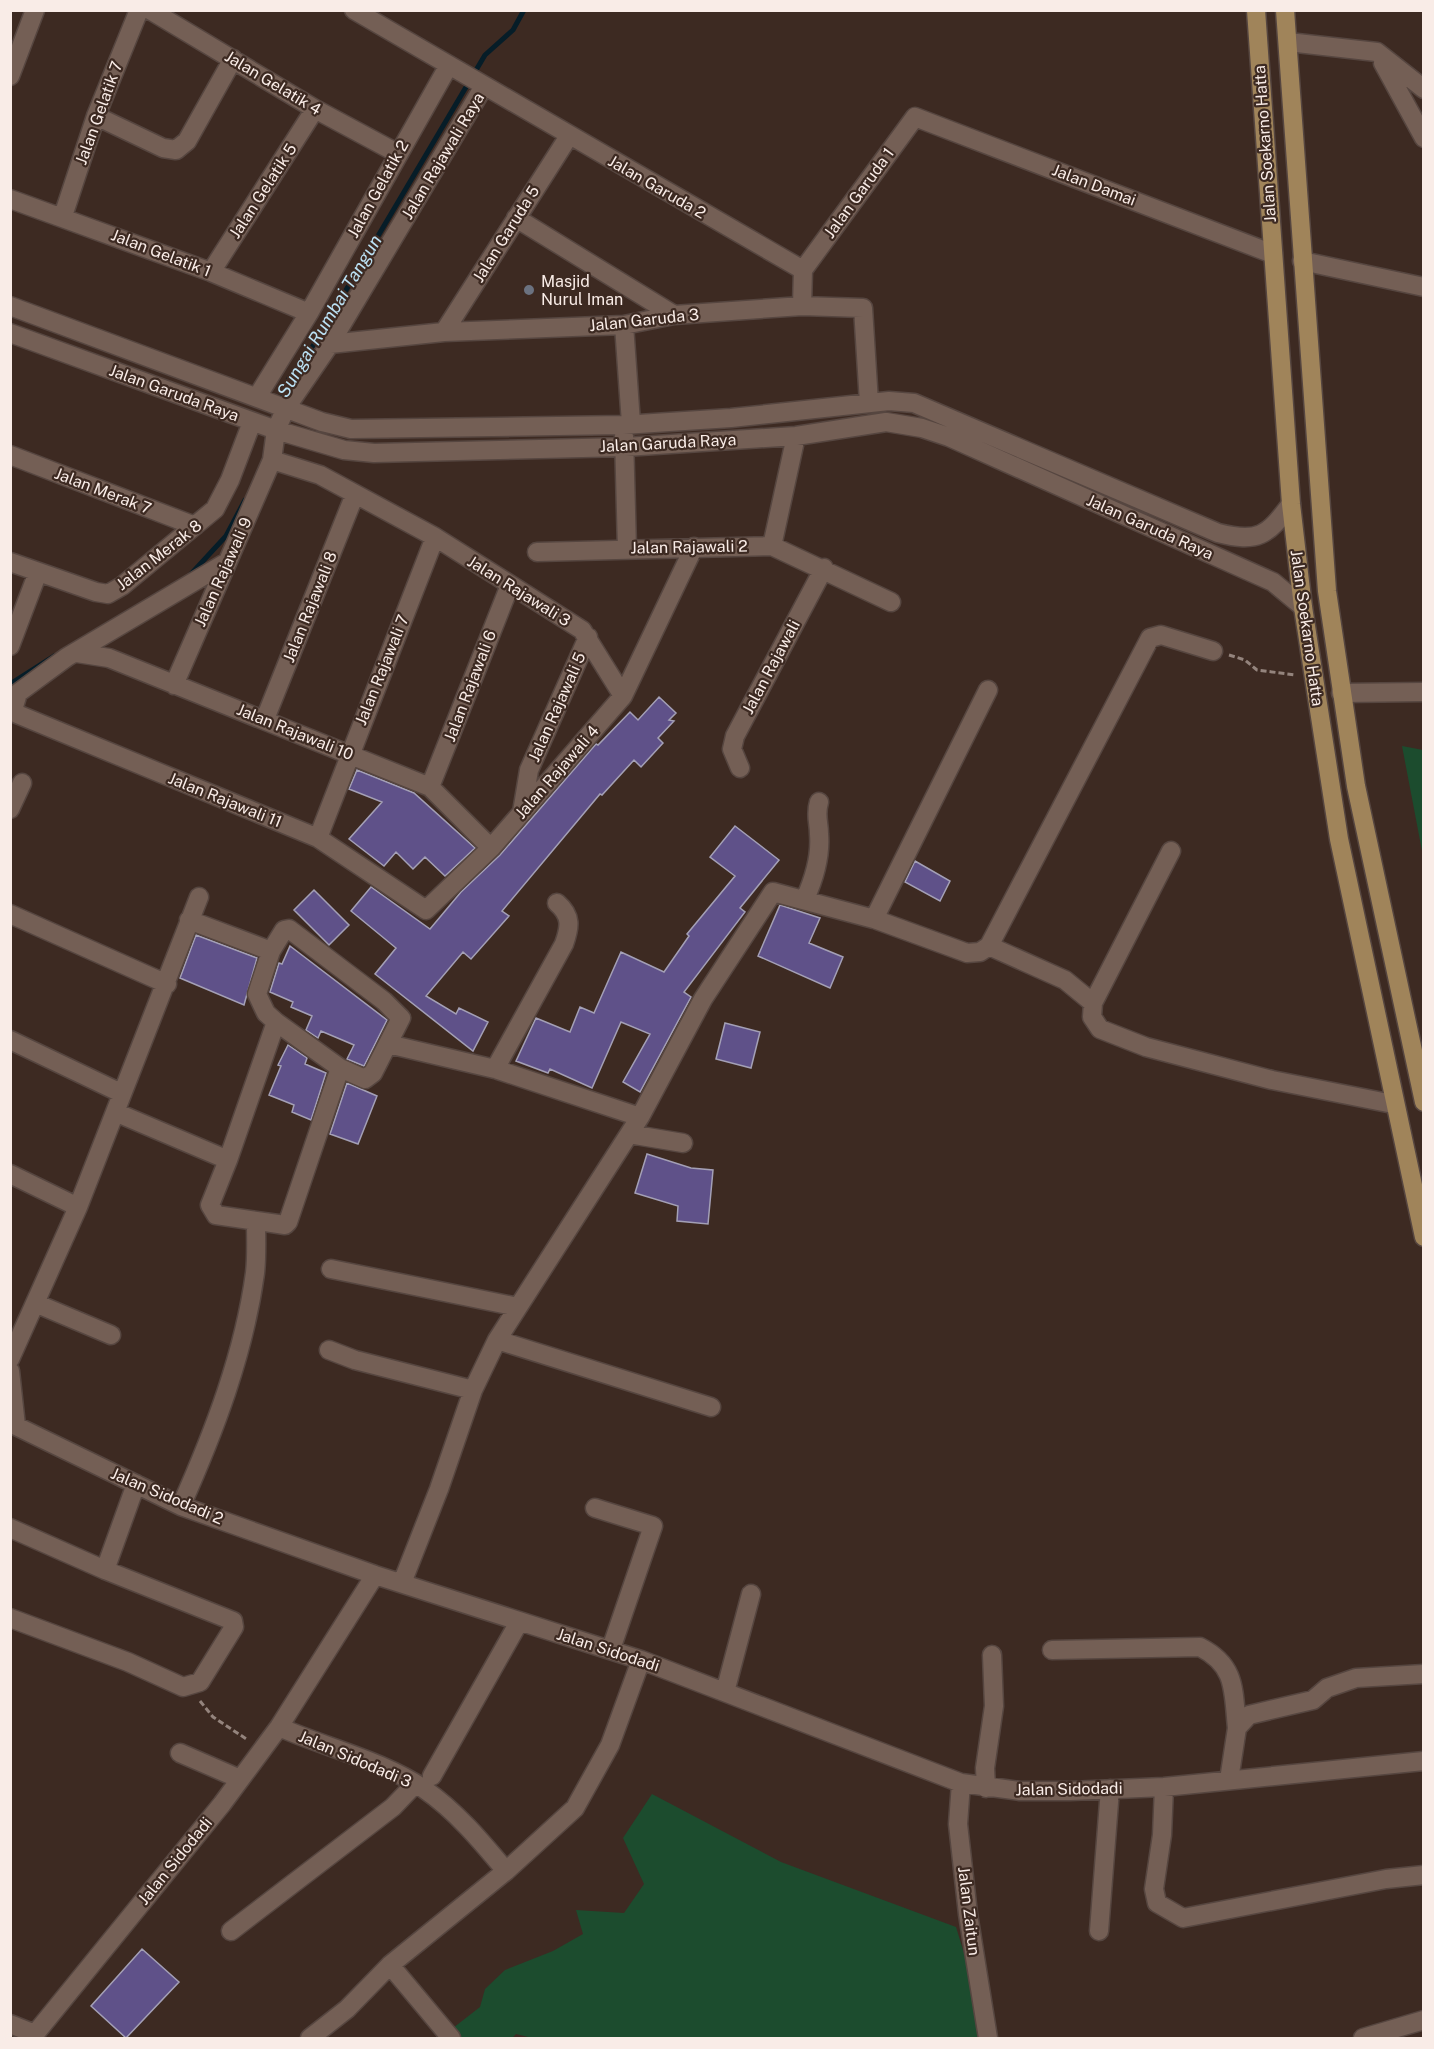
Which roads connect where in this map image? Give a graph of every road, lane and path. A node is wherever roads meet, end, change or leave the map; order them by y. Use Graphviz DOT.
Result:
graph roads {
  1 [pos="35,10"];
  2 [pos="139,10"];
  3 [pos="150,10"];
  4 [pos="354,10"];
  5 [pos="1256,10"];
  6 [pos="1285,10"];
  7 [pos="1288,42"];
  8 [pos="1377,52"];
  9 [pos="233,59"];
  10 [pos="456,69"];
  11 [pos="10,76"];
  12 [pos="483,85"];
  13 [pos="1424,89"];
  14 [pos="315,109"];
  15 [pos="96,116"];
  16 [pos="915,117"];
  17 [pos="568,136"];
  18 [pos="1424,138"];
  19 [pos="398,153"];
  20 [pos="10,199"];
  21 [pos="63,216"];
  22 [pos="516,218"];
  23 [pos="1273,254"];
  24 [pos="1302,261"];
  25 [pos="803,270"];
  26 [pos="211,272"];
  27 [pos="1424,287"];
  28 [pos="10,306"];
  29 [pos="802,306"];
  30 [pos="309,314"];
  31 [pos="674,315"];
  32 [pos="624,325"];
  33 [pos="444,332"];
  34 [pos="10,333"];
  35 [pos="330,344"];
  36 [pos="262,399"];
  37 [pos="869,403"];
  38 [pos="286,408"];
  39 [pos="627,424"];
  40 [pos="263,426"];
  41 [pos="796,436"];
  42 [pos="625,447"];
  43 [pos="10,455"];
  44 [pos="272,460"];
  45 [pos="355,494"];
  46 [pos="1291,504"];
  47 [pos="195,526"];
  48 [pos="435,537"];
  49 [pos="772,546"];
  50 [pos="694,547"];
  51 [pos="627,549"];
  52 [pos="537,552"];
  53 [pos="10,562"];
  54 [pos="227,562"];
  55 [pos="824,568"];
  56 [pos="38,572"];
  57 [pos="510,585"];
  58 [pos="891,603"];
  59 [pos="1303,607"];
  60 [pos="588,637"];
  61 [pos="10,646"];
  62 [pos="1213,651"];
  63 [pos="77,653"];
  64 [pos="1313,677"];
  65 [pos="174,685"];
  66 [pos="988,690"];
  67 [pos="1424,692"];
  68 [pos="1341,693"];
  69 [pos="624,696"];
  70 [pos="265,719"];
  71 [pos="540,746"];
  72 [pos="348,753"];
  73 [pos="562,767"];
  74 [pos="740,768"];
  75 [pos="22,783"];
  76 [pos="430,787"];
  77 [pos="819,802"];
  78 [pos="10,809"];
  79 [pos="521,813"];
  80 [pos="318,838"];
  81 [pos="491,848"];
  82 [pos="1171,851"];
  83 [pos="199,897"];
  84 [pos="806,899"];
  85 [pos="557,903"];
  86 [pos="10,914"];
  87 [pos="874,919"];
  88 [pos="189,920"];
  89 [pos="1390,943"];
  90 [pos="989,946"];
  91 [pos="1360,949"];
  92 [pos="271,951"];
  93 [pos="167,984"];
  94 [pos="1092,1003"];
  95 [pos="276,1022"];
  96 [pos="10,1040"];
  97 [pos="388,1044"];
  98 [pos="340,1068"];
  99 [pos="495,1069"];
  100 [pos="121,1093"];
  101 [pos="1424,1102"];
  102 [pos="1393,1104"];
  103 [pos="115,1112"];
  104 [pos="640,1118"];
  105 [pos="629,1134"];
  106 [pos="684,1143"];
  107 [pos="228,1160"];
  108 [pos="10,1174"];
  109 [pos="78,1207"];
  110 [pos="256,1222"];
  111 [pos="1424,1237"];
  112 [pos="331,1269"];
  113 [pos="35,1303"];
  114 [pos="518,1307"];
  115 [pos="111,1335"];
  116 [pos="497,1340"];
  117 [pos="329,1350"];
  118 [pos="10,1359"];
  119 [pos="10,1371"];
  120 [pos="473,1390"];
  121 [pos="711,1407"];
  122 [pos="136,1484"];
  123 [pos="181,1506"];
  124 [pos="595,1508"];
  125 [pos="10,1528"];
  126 [pos="105,1570"];
  127 [pos="375,1575"];
  128 [pos="402,1583"];
  129 [pos="751,1594"];
  130 [pos="10,1618"];
  131 [pos="519,1622"];
  132 [pos="610,1650"];
  133 [pos="1052,1650"];
  134 [pos="992,1654"];
  135 [pos="641,1660"];
  136 [pos="1424,1674"];
  137 [pos="192,1686"];
  138 [pos="725,1692"];
  139 [pos="279,1727"];
  140 [pos="1237,1728"];
  141 [pos="262,1749"];
  142 [pos="180,1753"];
  143 [pos="1424,1761"];
  144 [pos="240,1779"];
  145 [pos="423,1780"];
  146 [pos="1229,1780"];
  147 [pos="961,1783"];
  148 [pos="1164,1787"];
  149 [pos="986,1788"];
  150 [pos="1110,1789"];
  151 [pos="506,1871"];
  152 [pos="1424,1875"];
  153 [pos="231,1931"];
  154 [pos="1099,1931"];
  155 [pos="390,1965"];
  156 [pos="1424,2020"];
  157 [pos="10,2024"];
  158 [pos="34,2036"];
  159 [pos="310,2038"];
  160 [pos="451,2038"];
  161 [pos="988,2038"];
  162 [pos="1363,2038"];
  1 -- 11 [label="street"];
  2 -- 15 [label="street, Jalan Gelatik 7"];
  3 -- 9 [label="street, Jalan Gelatik 4"];
  4 -- 10 [label="street, Jalan Garuda 2"];
  5 -- 23 [label="main road, Jalan Soekarno Hatta"];
  6 -- 7 [label="main road, Jalan Soekarno Hatta"];
  7 -- 8 [label="street"];
  7 -- 24 [label="main road, Jalan Soekarno Hatta"];
  8 -- 13 [label="street"];
  8 -- 18 [label="street"];
  9 -- 14 [label="street, Jalan Gelatik 4"];
  9 -- 15 [label="street"];
  10 -- 12 [label="street, Jalan Garuda 2"];
  10 -- 19 [label="street, Jalan Gelatik 2"];
  12 -- 17 [label="street, Jalan Garuda 2"];
  12 -- 35 [label="street, Jalan Rajawali Raya"];
  14 -- 19 [label="street, Jalan Gelatik 4"];
  14 -- 26 [label="street, Jalan Gelatik 5"];
  15 -- 21 [label="street, Jalan Gelatik 7"];
  16 -- 23 [label="street, Jalan Damai"];
  16 -- 25 [label="street, Jalan Garuda 1"];
  17 -- 22 [label="street, Jalan Garuda 5"];
  17 -- 25 [label="street, Jalan Garuda 2"];
  19 -- 30 [label="street, Jalan Gelatik 2"];
  20 -- 21 [label="street, Jalan Gelatik 1"];
  21 -- 26 [label="street, Jalan Gelatik 1"];
  22 -- 31 [label="street"];
  22 -- 33 [label="street, Jalan Garuda 5"];
  23 -- 46 [label="main road, Jalan Soekarno Hatta"];
  24 -- 27 [label="street"];
  24 -- 68 [label="main road, Jalan Soekarno Hatta"];
  25 -- 29 [label="street"];
  26 -- 30 [label="street, Jalan Gelatik 1"];
  28 -- 36 [label="street, Jalan Garuda Raya"];
  29 -- 31 [label="street, Jalan Garuda 3"];
  29 -- 37 [label="street, Jalan Garuda 3"];
  30 -- 36 [label="street, Jalan Gelatik 2"];
  31 -- 32 [label="street, Jalan Garuda 3"];
  32 -- 33 [label="street, Jalan Garuda 3"];
  32 -- 39 [label="street"];
  33 -- 35 [label="street, Jalan Garuda 3"];
  34 -- 40 [label="street, Jalan Garuda Raya"];
  35 -- 38 [label="street, Jalan Rajawali Raya"];
  36 -- 38 [label="street, Jalan Garuda Raya"];
  37 -- 39 [label="street, Jalan Garuda Raya"];
  37 -- 46 [label="street, Jalan Garuda Raya"];
  38 -- 39 [label="street, Jalan Garuda Raya"];
  38 -- 40 [label="street, Jalan Rajawali Raya"];
  39 -- 42 [label="street"];
  40 -- 42 [label="street, Jalan Garuda Raya"];
  40 -- 44 [label="street, Jalan Rajawali 9"];
  40 -- 47 [label="street, Jalan Merak 8"];
  41 -- 42 [label="street, Jalan Garuda Raya"];
  41 -- 49 [label="street, Jalan Rajawali 2"];
  41 -- 59 [label="street, Jalan Garuda Raya"];
  42 -- 51 [label="street"];
  43 -- 47 [label="street, Jalan Merak 7"];
  44 -- 45 [label="street, Jalan Rajawali 3"];
  44 -- 54 [label="street, Jalan Rajawali 9"];
  45 -- 48 [label="street, Jalan Rajawali 3"];
  45 -- 70 [label="street, Jalan Rajawali 8"];
  46 -- 59 [label="main road, Jalan Soekarno Hatta"];
  47 -- 56 [label="street, Jalan Merak 8"];
  48 -- 57 [label="street, Jalan Rajawali 3"];
  48 -- 72 [label="street, Jalan Rajawali 7"];
  49 -- 50 [label="street, Jalan Rajawali 2"];
  49 -- 55 [label="street"];
  50 -- 51 [label="street, Jalan Rajawali 2"];
  50 -- 69 [label="street"];
  51 -- 52 [label="street, Jalan Rajawali 2"];
  53 -- 56 [label="street, Jalan Merak 8"];
  54 -- 63 [label="street"];
  54 -- 65 [label="street, Jalan Rajawali 9"];
  55 -- 58 [label="street"];
  55 -- 74 [label="street, Jalan Rajawali"];
  56 -- 61 [label="street"];
  57 -- 60 [label="street, Jalan Rajawali 3"];
  57 -- 76 [label="street, Jalan Rajawali 6"];
  59 -- 64 [label="main road, Jalan Soekarno Hatta"];
  60 -- 69 [label="street, Jalan Rajawali 3"];
  60 -- 71 [label="street, Jalan Rajawali 5"];
  62 -- 64 [label="path"];
  62 -- 90 [label="street"];
  63 -- 65 [label="street, Jalan Rajawali 10"];
  63 -- 80 [label="street, Jalan Rajawali 11"];
  64 -- 91 [label="main road, Jalan Soekarno Hatta"];
  65 -- 70 [label="street, Jalan Rajawali 10"];
  66 -- 87 [label="street"];
  67 -- 68 [label="street"];
  68 -- 89 [label="main road, Jalan Soekarno Hatta"];
  69 -- 73 [label="street, Jalan Rajawali 4"];
  70 -- 72 [label="street, Jalan Rajawali 10"];
  71 -- 73 [label="street"];
  71 -- 79 [label="street, Jalan Rajawali 5"];
  72 -- 76 [label="street, Jalan Rajawali 10"];
  72 -- 80 [label="street, Jalan Rajawali 7"];
  73 -- 79 [label="street, Jalan Rajawali 4"];
  75 -- 78 [label="street"];
  76 -- 81 [label="street, Jalan Rajawali 10"];
  77 -- 84 [label="street"];
  79 -- 81 [label="street, Jalan Rajawali 4"];
  80 -- 81 [label="street, Jalan Rajawali 11"];
  82 -- 94 [label="street"];
  83 -- 88 [label="street"];
  84 -- 87 [label="street"];
  84 -- 104 [label="street"];
  85 -- 99 [label="street"];
  86 -- 93 [label="street"];
  87 -- 90 [label="street"];
  88 -- 92 [label="street"];
  88 -- 93 [label="street"];
  89 -- 91 [label="main road"];
  89 -- 101 [label="main road, Jalan Soekarno Hatta"];
  90 -- 94 [label="street"];
  91 -- 102 [label="main road, Jalan Soekarno Hatta"];
  92 -- 95 [label="street"];
  92 -- 97 [label="street"];
  93 -- 100 [label="street"];
  94 -- 102 [label="street"];
  95 -- 98 [label="street"];
  95 -- 107 [label="street"];
  96 -- 100 [label="street"];
  97 -- 98 [label="street"];
  97 -- 99 [label="street"];
  98 -- 110 [label="street"];
  99 -- 104 [label="street"];
  100 -- 103 [label="street"];
  102 -- 111 [label="main road, Jalan Soekarno Hatta"];
  103 -- 107 [label="street"];
  103 -- 109 [label="street"];
  104 -- 105 [label="street"];
  105 -- 106 [label="street"];
  105 -- 114 [label="street"];
  107 -- 110 [label="street"];
  108 -- 109 [label="street"];
  109 -- 113 [label="street"];
  110 -- 123 [label="street"];
  112 -- 114 [label="street"];
  113 -- 115 [label="street"];
  113 -- 118 [label="street"];
  114 -- 116 [label="street"];
  116 -- 120 [label="street"];
  116 -- 121 [label="street"];
  117 -- 120 [label="street"];
  119 -- 122 [label="street, Jalan Sidodadi 2"];
  120 -- 128 [label="street"];
  122 -- 123 [label="street, Jalan Sidodadi 2"];
  122 -- 126 [label="street"];
  123 -- 127 [label="street, Jalan Sidodadi 2"];
  124 -- 132 [label="street"];
  125 -- 126 [label="street"];
  126 -- 137 [label="street"];
  127 -- 128 [label="street, Jalan Sidodadi"];
  127 -- 139 [label="street, Jalan Sidodadi"];
  128 -- 131 [label="street, Jalan Sidodadi"];
  129 -- 138 [label="street"];
  130 -- 137 [label="street"];
  131 -- 132 [label="street, Jalan Sidodadi"];
  131 -- 145 [label="street"];
  132 -- 135 [label="street, Jalan Sidodadi"];
  133 -- 140 [label="street"];
  134 -- 149 [label="street"];
  135 -- 138 [label="street, Jalan Sidodadi"];
  135 -- 151 [label="street"];
  136 -- 140 [label="street"];
  137 -- 141 [label="path"];
  138 -- 147 [label="street, Jalan Sidodadi"];
  139 -- 141 [label="street, Jalan Sidodadi"];
  139 -- 145 [label="street, Jalan Sidodadi 3"];
  140 -- 146 [label="street"];
  141 -- 144 [label="street, Jalan Sidodadi"];
  142 -- 144 [label="street"];
  143 -- 146 [label="street, Jalan Sidodadi"];
  144 -- 158 [label="street, Jalan Sidodadi"];
  145 -- 151 [label="street, Jalan Sidodadi 3"];
  145 -- 153 [label="street"];
  146 -- 148 [label="street, Jalan Sidodadi"];
  147 -- 149 [label="street, Jalan Sidodadi"];
  147 -- 161 [label="street, Jalan Zaitun"];
  148 -- 150 [label="street, Jalan Sidodadi"];
  148 -- 152 [label="street"];
  149 -- 150 [label="street, Jalan Sidodadi"];
  150 -- 154 [label="street"];
  151 -- 155 [label="street"];
  155 -- 159 [label="street"];
  155 -- 160 [label="street"];
  156 -- 162 [label="street"];
  157 -- 158 [label="street, Jalan Sidodadi"];
}
